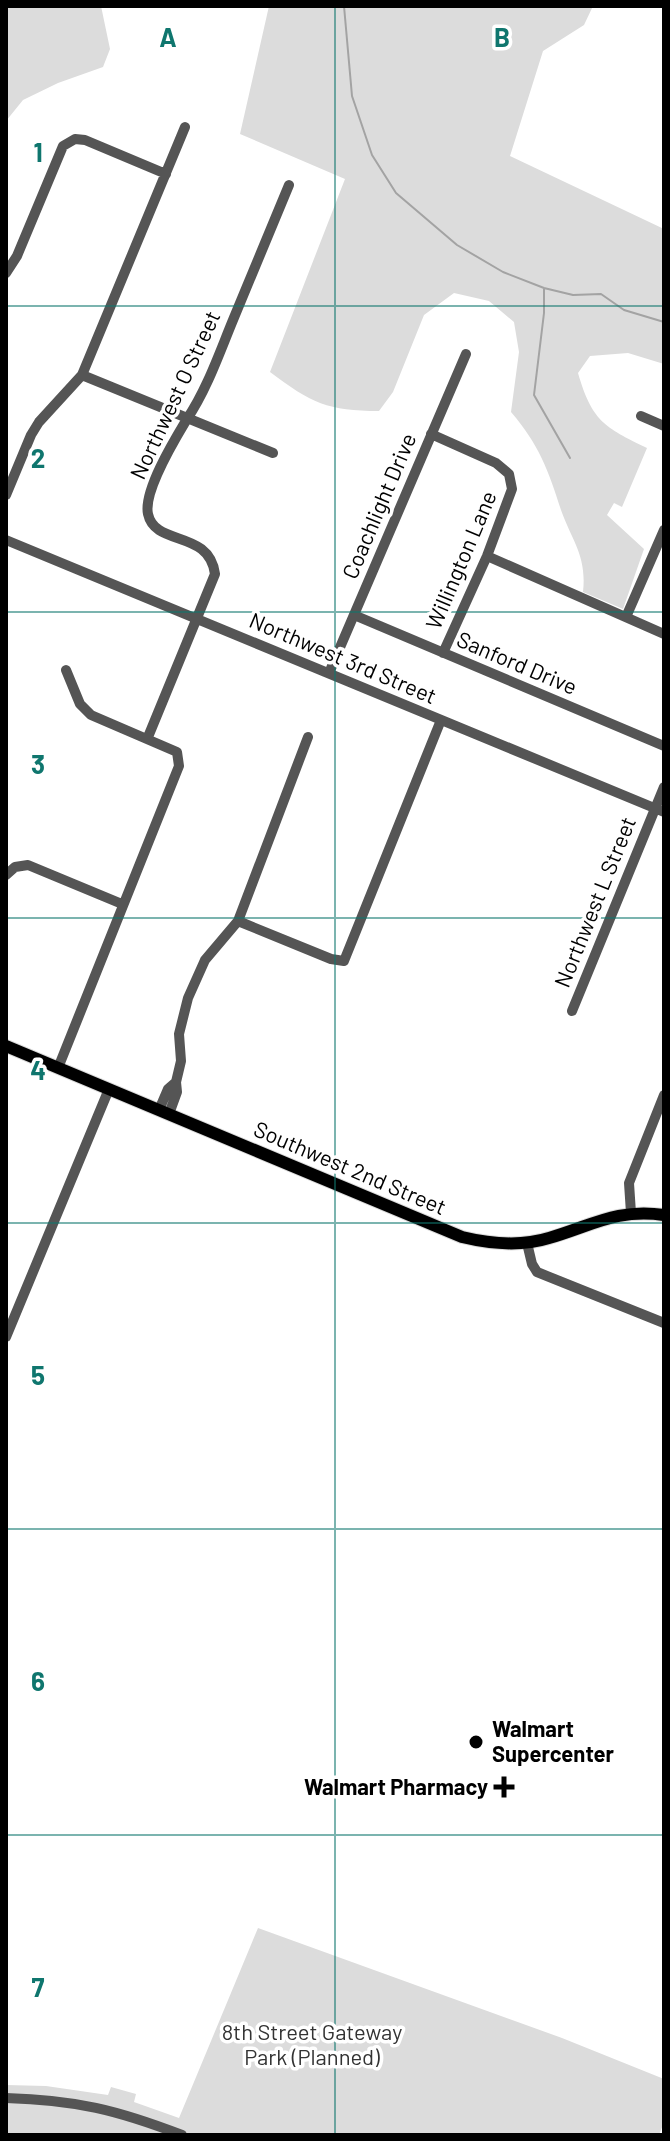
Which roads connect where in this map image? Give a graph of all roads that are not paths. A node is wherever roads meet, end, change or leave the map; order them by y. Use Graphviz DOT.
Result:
graph roads {
  1 [pos="185,127"];
  2 [pos="166,174"];
  3 [pos="289,185"];
  4 [pos="6,273"];
  5 [pos="466,354"];
  6 [pos="82,375"];
  7 [pos="641,416"];
  8 [pos="188,418"];
  9 [pos="664,426"];
  10 [pos="431,434"];
  11 [pos="273,453"];
  12 [pos="7,488"];
  13 [pos="664,530"];
  14 [pos="6,540"];
  15 [pos="487,556"];
  16 [pos="354,615"];
  17 [pos="626,617"];
  18 [pos="195,618"];
  19 [pos="664,634"];
  20 [pos="443,653"];
  21 [pos="66,670"];
  22 [pos="329,673"];
  23 [pos="441,720"];
  24 [pos="148,737"];
  25 [pos="308,737"];
  26 [pos="664,746"];
  27 [pos="664,787"];
  28 [pos="660,810"];
  29 [pos="6,875"];
  30 [pos="122,904"];
  31 [pos="238,921"];
  32 [pos="572,1011"];
  33 [pos="6,1046"];
  34 [pos="58,1068"];
  35 [pos="109,1089"];
  36 [pos="664,1095"];
  37 [pos="164,1112"];
  38 [pos="652,1123"];
  39 [pos="664,1128"];
  40 [pos="631,1213"];
  41 [pos="664,1215"];
  42 [pos="527,1243"];
  43 [pos="664,1323"];
  44 [pos="6,1337"];
  45 [pos="6,2098"];
  46 [pos="182,2135"];
  1 -- 2 [label="street"];
  2 -- 4 [label="street"];
  2 -- 6 [label="street"];
  3 -- 8 [label="street, Northwest O Street"];
  5 -- 10 [label="street, Coachlight Drive"];
  6 -- 8 [label="street"];
  6 -- 12 [label="street"];
  7 -- 9 [label="street"];
  8 -- 11 [label="street"];
  8 -- 18 [label="street, Northwest O Street"];
  10 -- 15 [label="street, Willington Lane"];
  10 -- 16 [label="street, Coachlight Drive"];
  13 -- 17 [label="street"];
  14 -- 18 [label="street, Northwest 3rd Street"];
  15 -- 17 [label="street"];
  15 -- 20 [label="street, Willington Lane"];
  16 -- 20 [label="street, Sanford Drive"];
  16 -- 22 [label="street, Coachlight Drive"];
  17 -- 19 [label="street"];
  18 -- 22 [label="street, Northwest 3rd Street"];
  18 -- 24 [label="street, Northwest O Street"];
  20 -- 26 [label="street, Sanford Drive"];
  21 -- 24 [label="street"];
  22 -- 23 [label="street, Northwest 3rd Street"];
  23 -- 28 [label="street, Northwest 3rd Street"];
  23 -- 31 [label="street"];
  24 -- 30 [label="street"];
  25 -- 31 [label="street"];
  27 -- 28 [label="street, Northwest L Street"];
  28 -- 32 [label="street, Northwest L Street"];
  29 -- 30 [label="street"];
  30 -- 34 [label="street"];
  31 -- 37 [label="street"];
  33 -- 34 [label="main road, Southwest 2nd Street"];
  34 -- 35 [label="main road, Southwest 2nd Street"];
  35 -- 37 [label="main road, Southwest 2nd Street"];
  35 -- 44 [label="street"];
  36 -- 38 [label="street"];
  37 -- 42 [label="main road, Southwest 2nd Street"];
  38 -- 39 [label="street"];
  38 -- 40 [label="street"];
  40 -- 41 [label="main road, Southwest 2nd Street"];
  40 -- 42 [label="main road, Southwest 2nd Street"];
  42 -- 43 [label="street"];
  45 -- 46 [label="street"];
}
